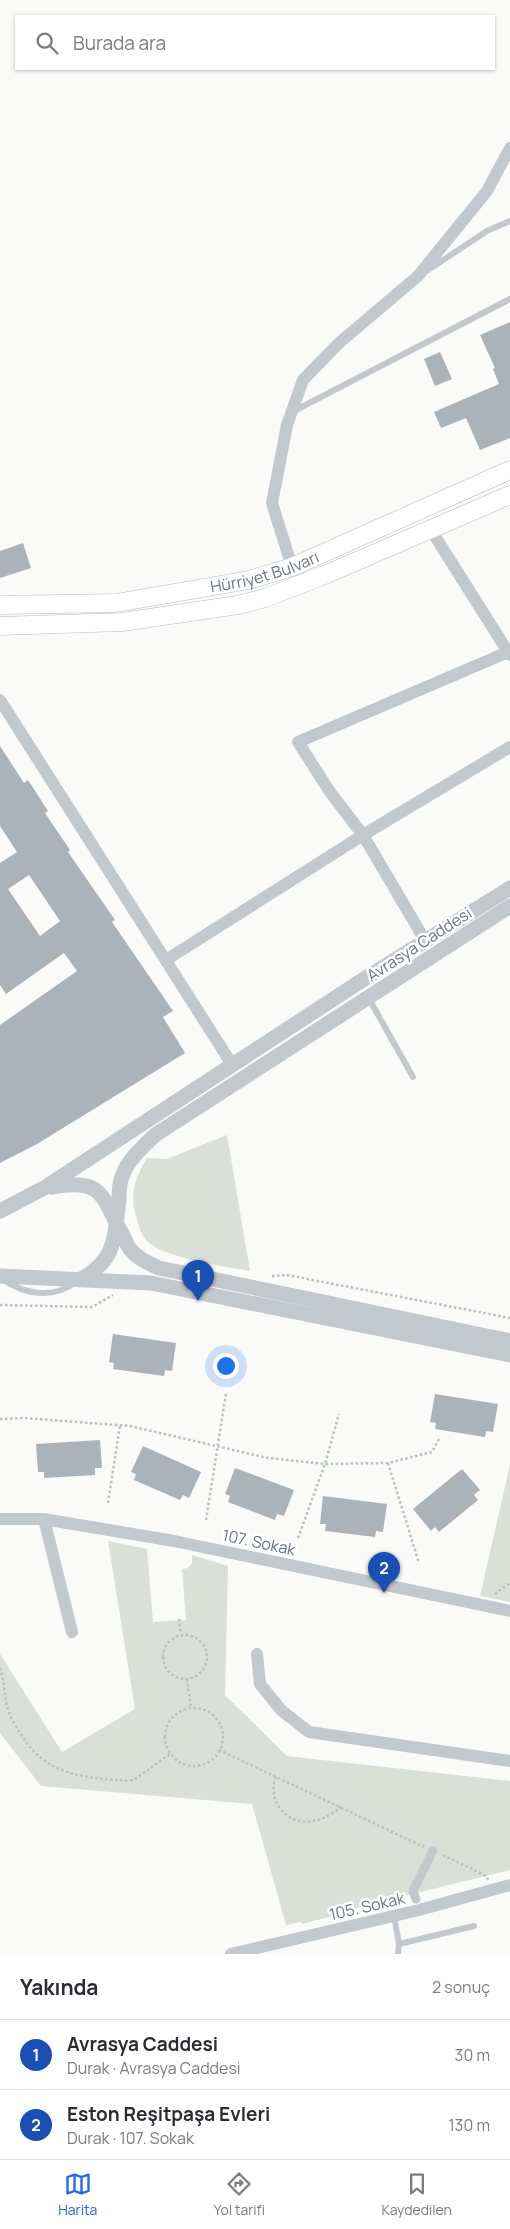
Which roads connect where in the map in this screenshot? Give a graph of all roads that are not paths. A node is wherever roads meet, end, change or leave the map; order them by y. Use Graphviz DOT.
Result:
graph roads {
  1 [pos="510,148"];
  2 [pos="510,221"];
  3 [pos="418,276"];
  4 [pos="510,299"];
  5 [pos="291,413"];
  6 [pos="510,470"];
  7 [pos="510,495"];
  8 [pos="431,530"];
  9 [pos="292,567"];
  10 [pos="0,605"];
  11 [pos="0,626"];
  12 [pos="509,653"];
  13 [pos="0,700"];
  14 [pos="510,747"];
  15 [pos="363,835"];
  16 [pos="510,888"];
  17 [pos="510,906"];
  18 [pos="426,942"];
  19 [pos="166,960"];
  20 [pos="368,997"];
  21 [pos="233,1066"];
  22 [pos="413,1077"];
  23 [pos="44,1188"];
  24 [pos="0,1211"];
  25 [pos="116,1224"];
  26 [pos="0,1276"];
  27 [pos="79,1280"];
  28 [pos="510,1341"];
  29 [pos="510,1355"];
  30 [pos="0,1519"];
  31 [pos="44,1519"];
  32 [pos="510,1611"];
  33 [pos="72,1632"];
  34 [pos="257,1654"];
  35 [pos="510,1761"];
  36 [pos="433,1851"];
  37 [pos="510,1885"];
  38 [pos="416,1899"];
  39 [pos="394,1916"];
  40 [pos="474,1926"];
  41 [pos="399,1944"];
  42 [pos="231,1954"];
  43 [pos="398,1954"];
  1 -- 3 [label="street"];
  2 -- 3 [label="lane"];
  3 -- 5 [label="street"];
  4 -- 5 [label="lane"];
  5 -- 9 [label="street"];
  6 -- 9 [label="main road, Hürriyet Bulvarı"];
  7 -- 8 [label="main road, Hürriyet Bulvarı"];
  8 -- 11 [label="main road, Hürriyet Bulvarı"];
  8 -- 12 [label="street"];
  9 -- 10 [label="main road, Hürriyet Bulvarı"];
  12 -- 15 [label="street"];
  13 -- 19 [label="street"];
  14 -- 15 [label="street"];
  15 -- 18 [label="street"];
  15 -- 19 [label="street"];
  16 -- 18 [label="street"];
  17 -- 20 [label="street, Avrasya Caddesi"];
  18 -- 21 [label="street"];
  19 -- 21 [label="street"];
  20 -- 22 [label="lane"];
  20 -- 25 [label="street, Avrasya Caddesi"];
  21 -- 23 [label="street"];
  23 -- 24 [label="street"];
  23 -- 25 [label="street"];
  25 -- 27 [label="street, Avrasya Caddesi"];
  25 -- 28 [label="street"];
  26 -- 27 [label="street"];
  27 -- 29 [label="street"];
  30 -- 31 [label="street, 107. Sokak"];
  31 -- 32 [label="street, 107. Sokak"];
  31 -- 33 [label="street"];
  34 -- 35 [label="street"];
  36 -- 38 [label="street"];
  37 -- 39 [label="street, 105. Sokak"];
  39 -- 41 [label="lane"];
  39 -- 42 [label="street, 105. Sokak"];
  40 -- 41 [label="lane"];
  41 -- 43 [label="lane"];
}
